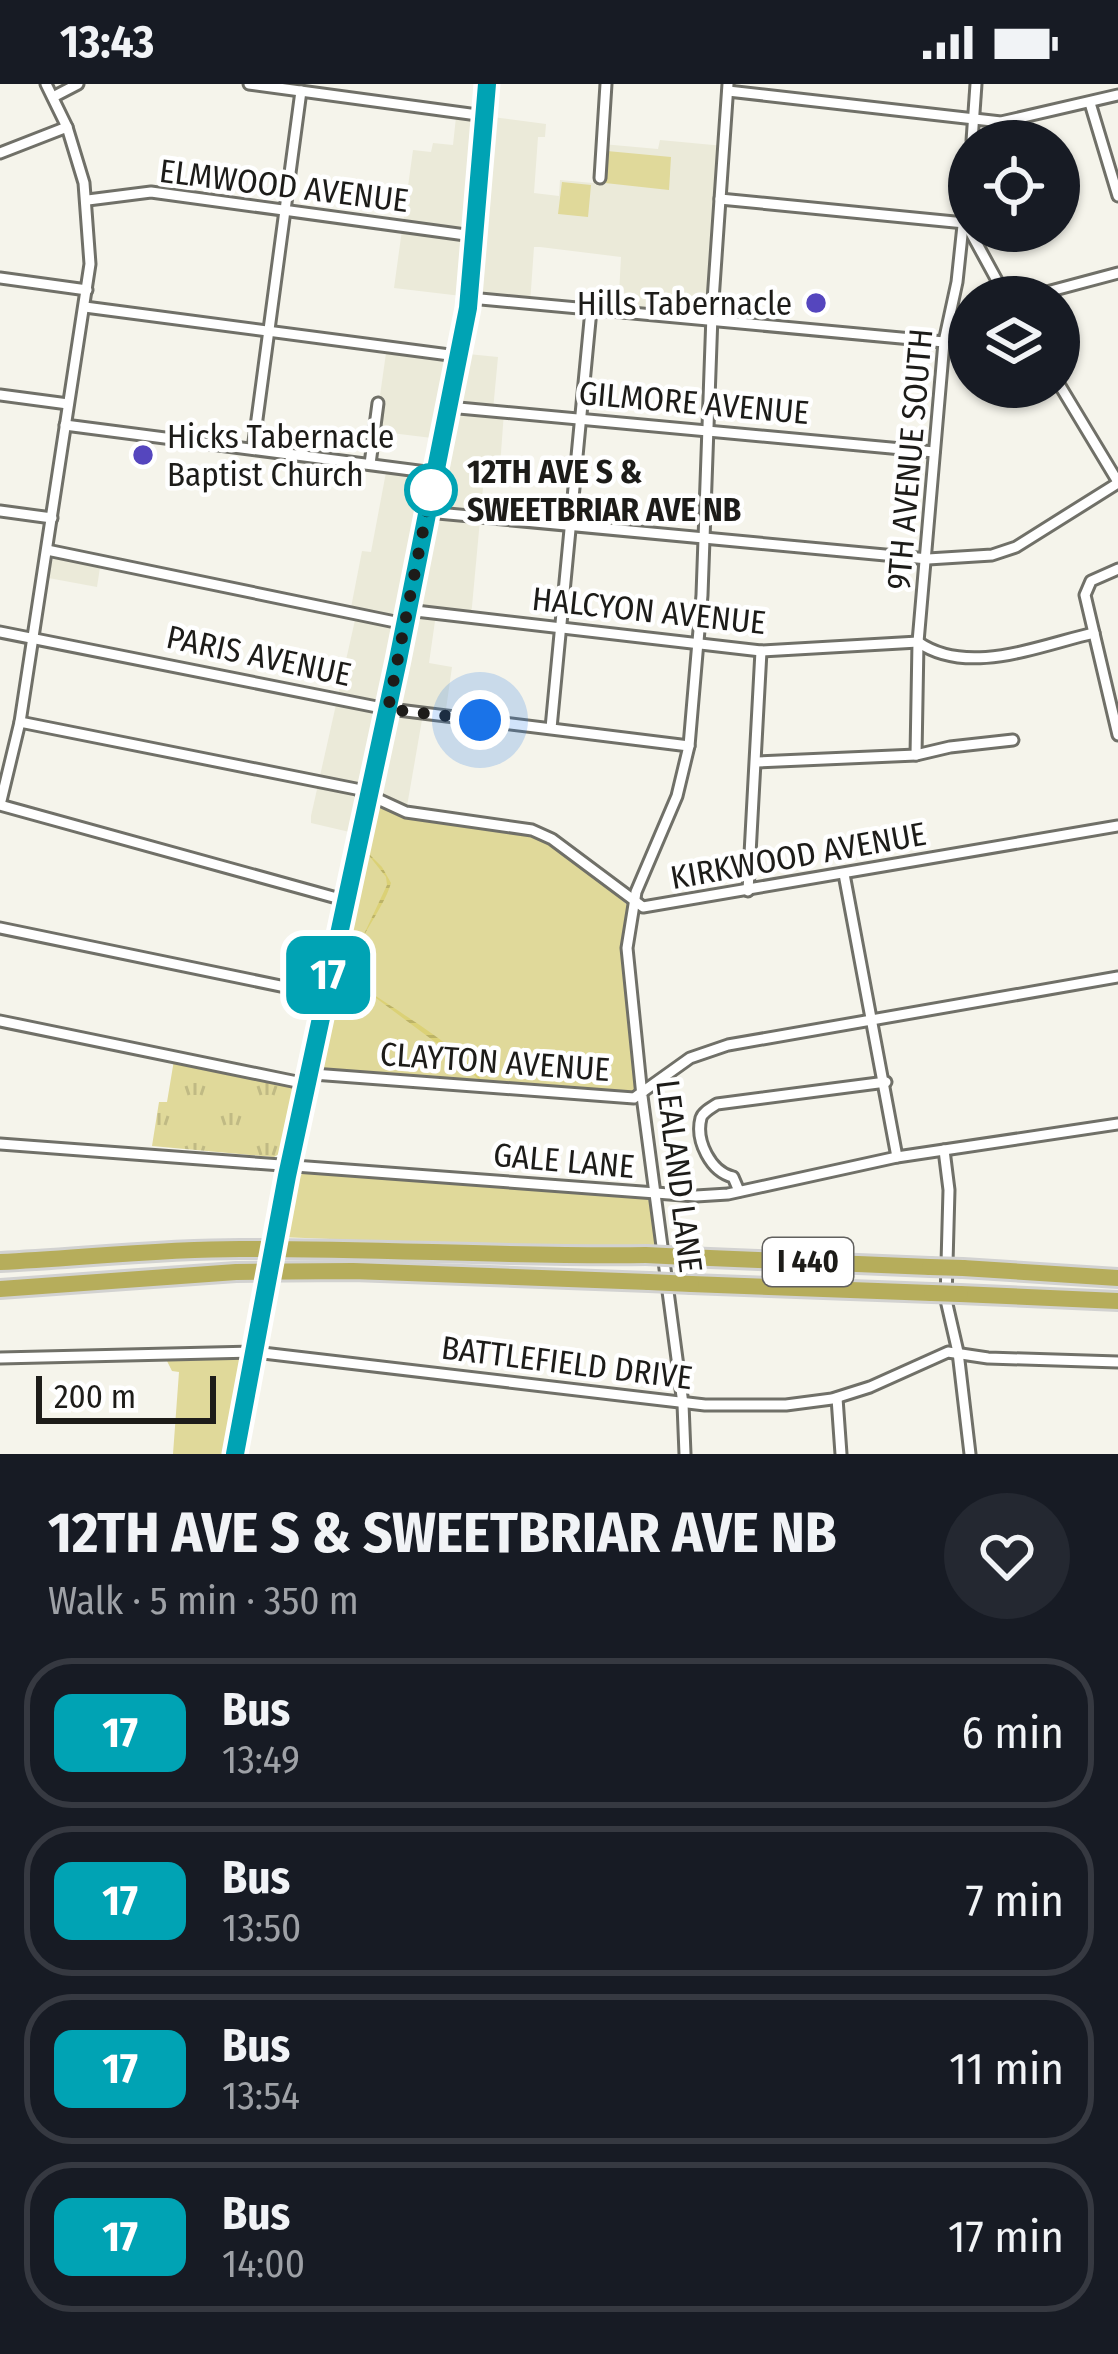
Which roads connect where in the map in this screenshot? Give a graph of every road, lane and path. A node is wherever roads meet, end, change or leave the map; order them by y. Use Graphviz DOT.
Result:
graph roads {
  1 [pos="46,84"];
  2 [pos="78,84"];
  3 [pos="249,84"];
  4 [pos="487,84"];
  5 [pos="606,84"];
  6 [pos="976,84"];
  7 [pos="728,87"];
  8 [pos="301,91"];
  9 [pos="1118,95"];
  10 [pos="53,97"];
  11 [pos="1090,103"];
  12 [pos="485,116"];
  13 [pos="960,120"];
  14 [pos="974,120"];
  15 [pos="1021,120"];
  16 [pos="68,128"];
  17 [pos="0,153"];
  18 [pos="600,178"];
  19 [pos="1118,196"];
  20 [pos="720,199"];
  21 [pos="88,200"];
  22 [pos="284,212"];
  23 [pos="948,226"];
  24 [pos="473,236"];
  25 [pos="963,252"];
  26 [pos="1118,273"];
  27 [pos="0,278"];
  28 [pos="1080,283"];
  29 [pos="87,290"];
  30 [pos="470,298"];
  31 [pos="85,307"];
  32 [pos="591,310"];
  33 [pos="712,320"];
  34 [pos="269,331"];
  35 [pos="944,342"];
  36 [pos="458,356"];
  37 [pos="0,395"];
  38 [pos="378,403"];
  39 [pos="68,404"];
  40 [pos="448,407"];
  41 [pos="1073,408"];
  42 [pos="581,418"];
  43 [pos="65,425"];
  44 [pos="709,430"];
  45 [pos="253,449"];
  46 [pos="934,452"];
  47 [pos="370,464"];
  48 [pos="434,472"];
  49 [pos="1118,482"];
  50 [pos="0,511"];
  51 [pos="427,512"];
  52 [pos="52,518"];
  53 [pos="571,526"];
  54 [pos="704,537"];
  55 [pos="47,550"];
  56 [pos="928,559"];
  57 [pos="1118,569"];
  58 [pos="406,617"];
  59 [pos="561,628"];
  60 [pos="0,632"];
  61 [pos="1094,633"];
  62 [pos="34,637"];
  63 [pos="918,642"];
  64 [pos="697,645"];
  65 [pos="761,651"];
  66 [pos="388,709"];
  67 [pos="20,722"];
  68 [pos="551,728"];
  69 [pos="1118,735"];
  70 [pos="1013,740"];
  71 [pos="689,746"];
  72 [pos="916,755"];
  73 [pos="757,762"];
  74 [pos="369,795"];
  75 [pos="0,805"];
  76 [pos="1118,826"];
  77 [pos="844,874"];
  78 [pos="748,891"];
  79 [pos="344,901"];
  80 [pos="634,904"];
  81 [pos="0,928"];
  82 [pos="1118,977"];
  83 [pos="324,995"];
  84 [pos="0,1021"];
  85 [pos="873,1021"];
  86 [pos="308,1078"];
  87 [pos="886,1082"];
  88 [pos="642,1096"];
  89 [pos="1118,1124"];
  90 [pos="0,1144"];
  91 [pos="944,1150"];
  92 [pos="897,1156"];
  93 [pos="289,1167"];
  94 [pos="739,1191"];
  95 [pos="655,1194"];
  96 [pos="0,1262"];
  97 [pos="1118,1277"];
  98 [pos="0,1288"];
  99 [pos="1118,1305"];
  100 [pos="254,1352"];
  101 [pos="958,1352"];
  102 [pos="0,1358"];
  103 [pos="1118,1363"];
  104 [pos="837,1398"];
  105 [pos="682,1404"];
  106 [pos="235,1454"];
  107 [pos="685,1454"];
  108 [pos="841,1454"];
  109 [pos="970,1454"];
  1 -- 10 [label="street"];
  2 -- 10 [label="street"];
  3 -- 8 [label="street"];
  4 -- 12 [label="main road"];
  5 -- 18 [label="street"];
  6 -- 14 [label="street"];
  7 -- 13 [label="street"];
  7 -- 20 [label="street, LEALAND LANE"];
  8 -- 12 [label="street"];
  8 -- 22 [label="street"];
  9 -- 11 [label="street"];
  10 -- 16 [label="street"];
  11 -- 15 [label="street"];
  11 -- 19 [label="street"];
  12 -- 24 [label="main road"];
  16 -- 17 [label="street"];
  16 -- 21 [label="street"];
  20 -- 23 [label="street"];
  20 -- 33 [label="street, LEALAND LANE"];
  21 -- 22 [label="street, ELMWOOD AVENUE"];
  21 -- 29 [label="street"];
  22 -- 24 [label="street, ELMWOOD AVENUE"];
  22 -- 34 [label="street"];
  24 -- 30 [label="main road"];
  25 -- 35 [label="street, 9TH AVENUE SOUTH"];
  26 -- 28 [label="street"];
  27 -- 29 [label="street"];
  29 -- 31 [label="street"];
  30 -- 32 [label="street"];
  30 -- 36 [label="main road"];
  31 -- 34 [label="street"];
  31 -- 39 [label="street"];
  32 -- 33 [label="street"];
  32 -- 42 [label="street"];
  33 -- 35 [label="street"];
  33 -- 44 [label="street, LEALAND LANE"];
  34 -- 36 [label="street"];
  34 -- 45 [label="street"];
  35 -- 46 [label="street, 9TH AVENUE SOUTH"];
  36 -- 40 [label="main road"];
  37 -- 39 [label="street"];
  38 -- 47 [label="street"];
  39 -- 43 [label="street"];
  40 -- 42 [label="street, GILMORE AVENUE"];
  40 -- 48 [label="main road"];
  41 -- 49 [label="street"];
  42 -- 44 [label="street, GILMORE AVENUE"];
  42 -- 53 [label="street"];
  43 -- 45 [label="street"];
  43 -- 52 [label="street"];
  44 -- 46 [label="street, GILMORE AVENUE"];
  44 -- 54 [label="street, LEALAND LANE"];
  45 -- 47 [label="street"];
  46 -- 56 [label="street, 9TH AVENUE SOUTH"];
  47 -- 48 [label="street"];
  48 -- 51 [label="main road"];
  49 -- 56 [label="street"];
  50 -- 52 [label="street"];
  51 -- 53 [label="street"];
  51 -- 58 [label="main road"];
  52 -- 55 [label="street"];
  53 -- 54 [label="street"];
  53 -- 59 [label="street"];
  54 -- 56 [label="street"];
  54 -- 64 [label="street, LEALAND LANE"];
  55 -- 58 [label="street, HALCYON AVENUE"];
  55 -- 62 [label="street"];
  56 -- 63 [label="street, 9TH AVENUE SOUTH"];
  57 -- 61 [label="street"];
  58 -- 59 [label="street, HALCYON AVENUE"];
  58 -- 66 [label="main road"];
  59 -- 64 [label="street, HALCYON AVENUE"];
  59 -- 68 [label="street"];
  60 -- 62 [label="street, PARIS AVENUE"];
  61 -- 63 [label="street, HALCYON AVENUE"];
  61 -- 69 [label="street"];
  62 -- 66 [label="street, PARIS AVENUE"];
  62 -- 67 [label="street"];
  63 -- 65 [label="street, HALCYON AVENUE"];
  63 -- 72 [label="street, 9TH AVENUE SOUTH"];
  64 -- 65 [label="street, HALCYON AVENUE"];
  64 -- 71 [label="street, LEALAND LANE"];
  65 -- 73 [label="street"];
  66 -- 68 [label="street, PARIS AVENUE"];
  66 -- 74 [label="main road"];
  67 -- 74 [label="street, KIRKWOOD AVENUE"];
  67 -- 75 [label="street"];
  68 -- 71 [label="street, PARIS AVENUE"];
  70 -- 72 [label="street"];
  71 -- 80 [label="street, LEALAND LANE"];
  72 -- 73 [label="street"];
  73 -- 78 [label="street"];
  74 -- 79 [label="main road"];
  74 -- 80 [label="street, KIRKWOOD AVENUE"];
  75 -- 79 [label="street"];
  76 -- 77 [label="street, KIRKWOOD AVENUE"];
  77 -- 78 [label="street, KIRKWOOD AVENUE"];
  77 -- 85 [label="street"];
  78 -- 80 [label="street, KIRKWOOD AVENUE"];
  79 -- 83 [label="main road"];
  80 -- 88 [label="street, LEALAND LANE"];
  81 -- 83 [label="street"];
  82 -- 85 [label="street, CLAYTON AVENUE"];
  83 -- 86 [label="main road"];
  84 -- 86 [label="street, CLAYTON AVENUE"];
  85 -- 87 [label="street"];
  85 -- 88 [label="street, CLAYTON AVENUE"];
  86 -- 88 [label="street, CLAYTON AVENUE"];
  86 -- 93 [label="main road"];
  87 -- 92 [label="street"];
  87 -- 94 [label="street"];
  88 -- 95 [label="street, LEALAND LANE"];
  89 -- 91 [label="street, GALE LANE"];
  90 -- 93 [label="street, GALE LANE"];
  91 -- 92 [label="street, GALE LANE"];
  91 -- 101 [label="street"];
  92 -- 94 [label="street, GALE LANE"];
  93 -- 95 [label="street, GALE LANE"];
  93 -- 100 [label="main road, bridge"];
  94 -- 95 [label="street, GALE LANE"];
  95 -- 105 [label="street, LEALAND LANE"];
  96 -- 97 [label="highway, I 440, bridge"];
  98 -- 99 [label="highway, I 440, bridge"];
  100 -- 102 [label="street, BATTLEFIELD DRIVE"];
  100 -- 105 [label="street, BATTLEFIELD DRIVE"];
  100 -- 106 [label="main road"];
  101 -- 103 [label="street, BATTLEFIELD DRIVE"];
  101 -- 104 [label="street, BATTLEFIELD DRIVE"];
  101 -- 109 [label="street"];
  104 -- 105 [label="street, BATTLEFIELD DRIVE"];
  104 -- 108 [label="street"];
  105 -- 107 [label="street, LEALAND LANE"];
}
